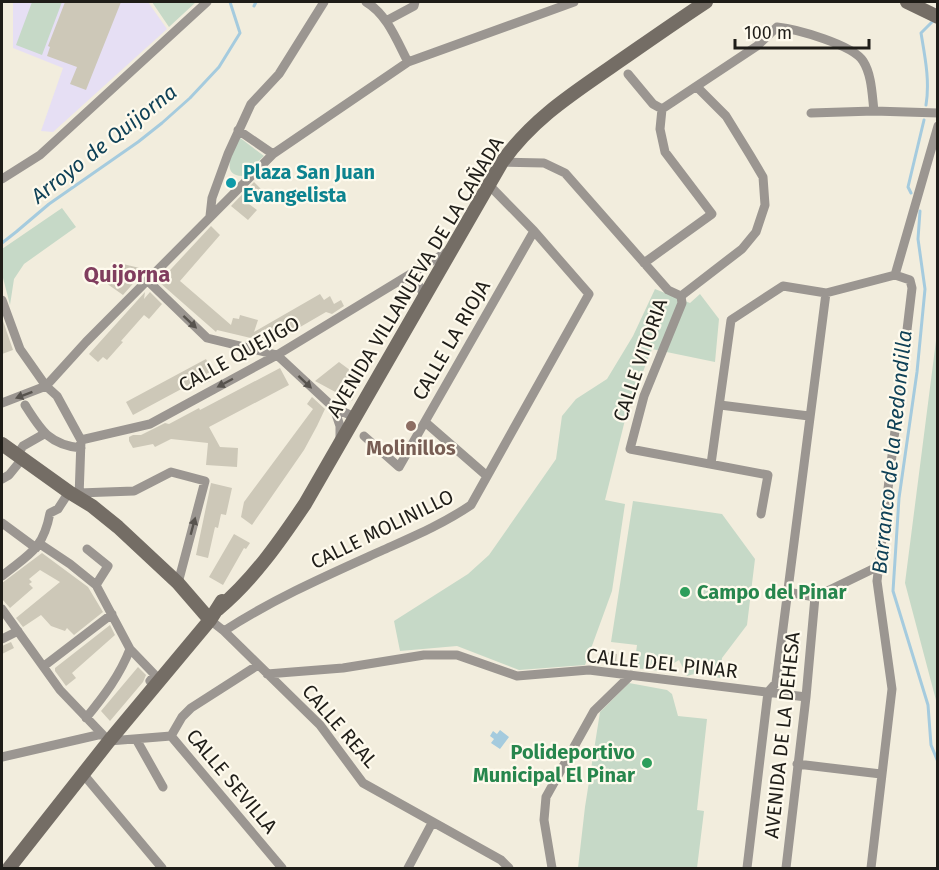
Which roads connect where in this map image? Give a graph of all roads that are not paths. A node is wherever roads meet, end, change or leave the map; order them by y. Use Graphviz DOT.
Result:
graph roads {
  1 [pos="207,2"];
  2 [pos="324,2"];
  3 [pos="366,2"];
  4 [pos="415,2"];
  5 [pos="574,2"];
  6 [pos="706,2"];
  7 [pos="907,2"];
  8 [pos="936,17"];
  9 [pos="386,21"];
  10 [pos="408,62"];
  11 [pos="628,74"];
  12 [pos="697,87"];
  13 [pos="663,109"];
  14 [pos="874,111"];
  15 [pos="811,113"];
  16 [pos="938,113"];
  17 [pos="938,126"];
  18 [pos="238,130"];
  19 [pos="512,147"];
  20 [pos="273,154"];
  21 [pos="502,162"];
  22 [pos="530,162"];
  23 [pos="2,179"];
  24 [pos="489,185"];
  25 [pos="210,216"];
  26 [pos="534,231"];
  27 [pos="452,249"];
  28 [pos="644,263"];
  29 [pos="895,275"];
  30 [pos="405,278"];
  31 [pos="148,281"];
  32 [pos="826,293"];
  33 [pos="425,296"];
  34 [pos="681,296"];
  35 [pos="2,300"];
  36 [pos="3,311"];
  37 [pos="277,355"];
  38 [pos="46,386"];
  39 [pos="2,403"];
  40 [pos="25,405"];
  41 [pos="720,405"];
  42 [pos="334,408"];
  43 [pos="809,416"];
  44 [pos="355,417"];
  45 [pos="425,422"];
  46 [pos="44,434"];
  47 [pos="364,436"];
  48 [pos="340,443"];
  49 [pos="2,444"];
  50 [pos="81,444"];
  51 [pos="20,457"];
  52 [pos="711,464"];
  53 [pos="487,476"];
  54 [pos="2,479"];
  55 [pos="76,494"];
  56 [pos="761,514"];
  57 [pos="2,523"];
  58 [pos="38,546"];
  59 [pos="87,549"];
  60 [pos="879,566"];
  61 [pos="2,576"];
  62 [pos="178,583"];
  63 [pos="96,585"];
  64 [pos="787,592"];
  65 [pos="815,597"];
  66 [pos="193,600"];
  67 [pos="2,609"];
  68 [pos="217,610"];
  69 [pos="112,614"];
  70 [pos="18,631"];
  71 [pos="224,631"];
  72 [pos="2,639"];
  73 [pos="130,649"];
  74 [pos="258,665"];
  75 [pos="44,666"];
  76 [pos="267,674"];
  77 [pos="631,675"];
  78 [pos="155,686"];
  79 [pos="768,692"];
  80 [pos="806,697"];
  81 [pos="86,718"];
  82 [pos="171,736"];
  83 [pos="105,737"];
  84 [pos="136,739"];
  85 [pos="2,757"];
  86 [pos="797,764"];
  87 [pos="881,774"];
  88 [pos="84,775"];
  89 [pos="163,787"];
  90 [pos="432,823"];
  91 [pos="501,860"];
  92 [pos="9,868"];
  93 [pos="162,868"];
  94 [pos="282,868"];
  95 [pos="408,868"];
  96 [pos="495,868"];
  97 [pos="508,868"];
  98 [pos="552,868"];
  99 [pos="747,868"];
  100 [pos="786,868"];
  101 [pos="871,868"];
  1 -- 23 [label="street"];
  2 -- 18 [label="street"];
  3 -- 9 [label="street"];
  4 -- 9 [label="street"];
  5 -- 10 [label="street"];
  6 -- 19 [label="main road, AVENIDA VILLANUEVA DE LA CAÑADA"];
  7 -- 8 [label="main road"];
  9 -- 10 [label="street"];
  10 -- 20 [label="street"];
  11 -- 13 [label="street"];
  12 -- 13 [label="street"];
  12 -- 14 [label="street"];
  12 -- 34 [label="street"];
  13 -- 28 [label="street"];
  14 -- 15 [label="street"];
  14 -- 16 [label="street"];
  17 -- 29 [label="street"];
  18 -- 20 [label="street"];
  18 -- 25 [label="street"];
  19 -- 21 [label="main road, AVENIDA VILLANUEVA DE LA CAÑADA"];
  19 -- 22 [label="street, CALLE VITORIA"];
  20 -- 25 [label="street"];
  21 -- 22 [label="street"];
  21 -- 24 [label="main road, AVENIDA VILLANUEVA DE LA CAÑADA"];
  22 -- 28 [label="street, CALLE VITORIA"];
  24 -- 26 [label="street"];
  24 -- 27 [label="main road, AVENIDA VILLANUEVA DE LA CAÑADA"];
  25 -- 31 [label="street"];
  26 -- 45 [label="street, CALLE LA RIOJA"];
  26 -- 53 [label="street, CALLE MOLINILLO"];
  27 -- 30 [label="street, CALLE QUEJIGO"];
  27 -- 33 [label="main road, AVENIDA VILLANUEVA DE LA CAÑADA"];
  28 -- 34 [label="street, CALLE VITORIA"];
  29 -- 32 [label="street"];
  29 -- 60 [label="street"];
  30 -- 33 [label="street"];
  30 -- 37 [label="street, CALLE QUEJIGO"];
  31 -- 37 [label="street, one-way"];
  31 -- 38 [label="street"];
  32 -- 41 [label="street"];
  32 -- 43 [label="street, AVENIDA DE LA DEHESA"];
  33 -- 44 [label="main road, AVENIDA VILLANUEVA DE LA CAÑADA"];
  34 -- 52 [label="street, CALLE VITORIA"];
  35 -- 36 [label="street"];
  36 -- 38 [label="street"];
  37 -- 42 [label="street, one-way"];
  37 -- 50 [label="street, CALLE QUEJIGO, one-way"];
  38 -- 39 [label="street, one-way"];
  38 -- 50 [label="street"];
  40 -- 46 [label="street"];
  41 -- 43 [label="street"];
  41 -- 52 [label="street"];
  42 -- 44 [label="street"];
  42 -- 48 [label="street"];
  43 -- 64 [label="street, AVENIDA DE LA DEHESA"];
  44 -- 48 [label="main road, AVENIDA VILLANUEVA DE LA CAÑADA"];
  45 -- 47 [label="street, CALLE LA RIOJA"];
  45 -- 53 [label="street"];
  46 -- 50 [label="street"];
  46 -- 51 [label="street"];
  48 -- 68 [label="main road, AVENIDA VILLANUEVA DE LA CAÑADA"];
  49 -- 51 [label="main road, CALLE REAL"];
  50 -- 55 [label="street"];
  51 -- 54 [label="street"];
  51 -- 55 [label="main road, CALLE REAL"];
  52 -- 56 [label="street, CALLE VITORIA"];
  53 -- 71 [label="street, CALLE MOLINILLO"];
  55 -- 58 [label="street"];
  55 -- 62 [label="main road, CALLE REAL"];
  62 -- 55 [label="street, one-way"];
  57 -- 58 [label="street"];
  58 -- 61 [label="street"];
  58 -- 63 [label="street"];
  59 -- 63 [label="street"];
  60 -- 65 [label="street"];
  60 -- 87 [label="street"];
  62 -- 66 [label="main road, CALLE REAL"];
  63 -- 69 [label="street"];
  64 -- 65 [label="street"];
  64 -- 79 [label="street, AVENIDA DE LA DEHESA"];
  65 -- 80 [label="street, AVENIDA DE LA DEHESA"];
  66 -- 68 [label="main road, CALLE REAL"];
  66 -- 68 [label="main road"];
  67 -- 70 [label="street"];
  68 -- 71 [label="street, CALLE REAL"];
  68 -- 78 [label="main road, AVENIDA VILLANUEVA DE LA CAÑADA"];
  69 -- 73 [label="street"];
  69 -- 75 [label="street"];
  70 -- 72 [label="street"];
  70 -- 75 [label="street"];
  71 -- 74 [label="street, CALLE REAL"];
  73 -- 78 [label="street"];
  73 -- 81 [label="street"];
  74 -- 76 [label="street, CALLE REAL"];
  74 -- 82 [label="street"];
  75 -- 81 [label="street"];
  76 -- 77 [label="street, CALLE DEL PINAR"];
  76 -- 90 [label="street, CALLE REAL"];
  77 -- 79 [label="street, CALLE DEL PINAR"];
  77 -- 98 [label="street"];
  78 -- 83 [label="main road, AVENIDA VILLANUEVA DE LA CAÑADA"];
  79 -- 80 [label="street, CALLE DEL PINAR"];
  79 -- 99 [label="street, AVENIDA DE LA DEHESA"];
  80 -- 86 [label="street, AVENIDA DE LA DEHESA"];
  81 -- 83 [label="street"];
  82 -- 84 [label="street, CALLE SEVILLA"];
  82 -- 94 [label="street, CALLE SEVILLA"];
  83 -- 84 [label="street, CALLE SEVILLA"];
  83 -- 85 [label="street, CALLE SEVILLA"];
  83 -- 88 [label="main road, AVENIDA VILLANUEVA DE LA CAÑADA"];
  84 -- 89 [label="street"];
  86 -- 87 [label="street"];
  86 -- 100 [label="street, AVENIDA DE LA DEHESA"];
  87 -- 101 [label="street"];
  88 -- 92 [label="main road, AVENIDA VILLANUEVA DE LA CAÑADA"];
  88 -- 93 [label="street"];
  90 -- 91 [label="street, CALLE REAL"];
  90 -- 95 [label="street"];
  91 -- 96 [label="street"];
  91 -- 97 [label="street, CALLE REAL"];
}
